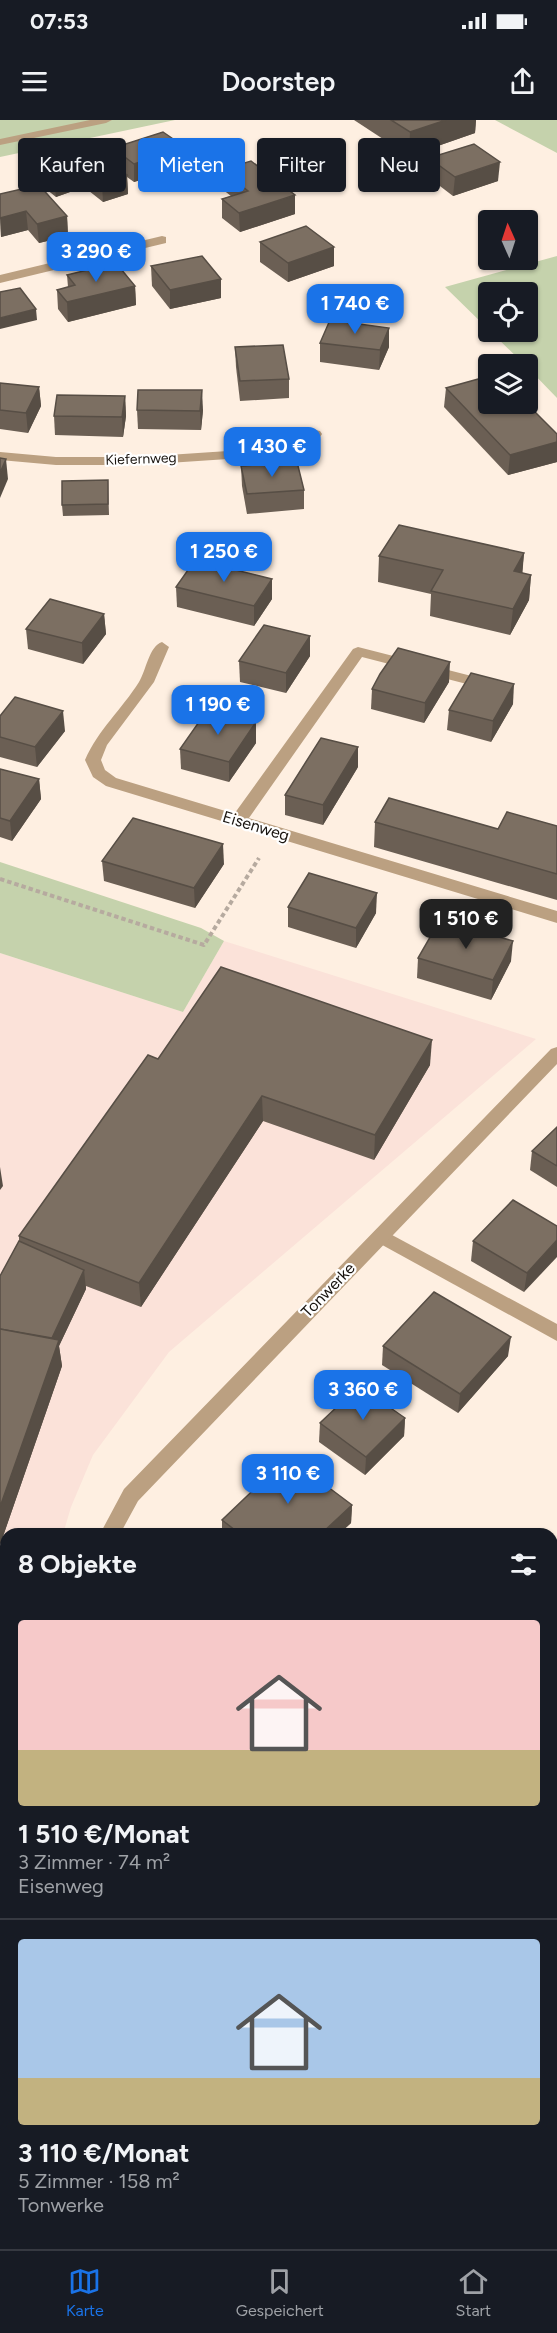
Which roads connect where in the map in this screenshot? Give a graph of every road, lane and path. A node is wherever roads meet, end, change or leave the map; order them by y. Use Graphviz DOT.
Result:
graph roads {
  1 [pos="106,120"];
  2 [pos="0,142"];
  3 [pos="162,240"];
  4 [pos="0,279"];
  5 [pos="315,434"];
  6 [pos="0,456"];
  7 [pos="162,646"];
  8 [pos="497,687"];
  9 [pos="238,821"];
  10 [pos="275,832"];
  11 [pos="0,879"];
  12 [pos="557,917"];
  13 [pos="557,1053"];
  14 [pos="381,1236"];
  15 [pos="557,1333"];
  16 [pos="113,1528"];
  1 -- 2 [label="street"];
  3 -- 4 [label="street"];
  5 -- 6 [label="street, Kiefernweg"];
  7 -- 9 [label="street, Eisenweg"];
  8 -- 9 [label="street"];
  9 -- 10 [label="street, Eisenweg"];
  10 -- 11 [label="path"];
  10 -- 12 [label="street, Eisenweg"];
  13 -- 14 [label="street, Tonwerke"];
  14 -- 15 [label="street"];
  14 -- 16 [label="street, Tonwerke"];
}
